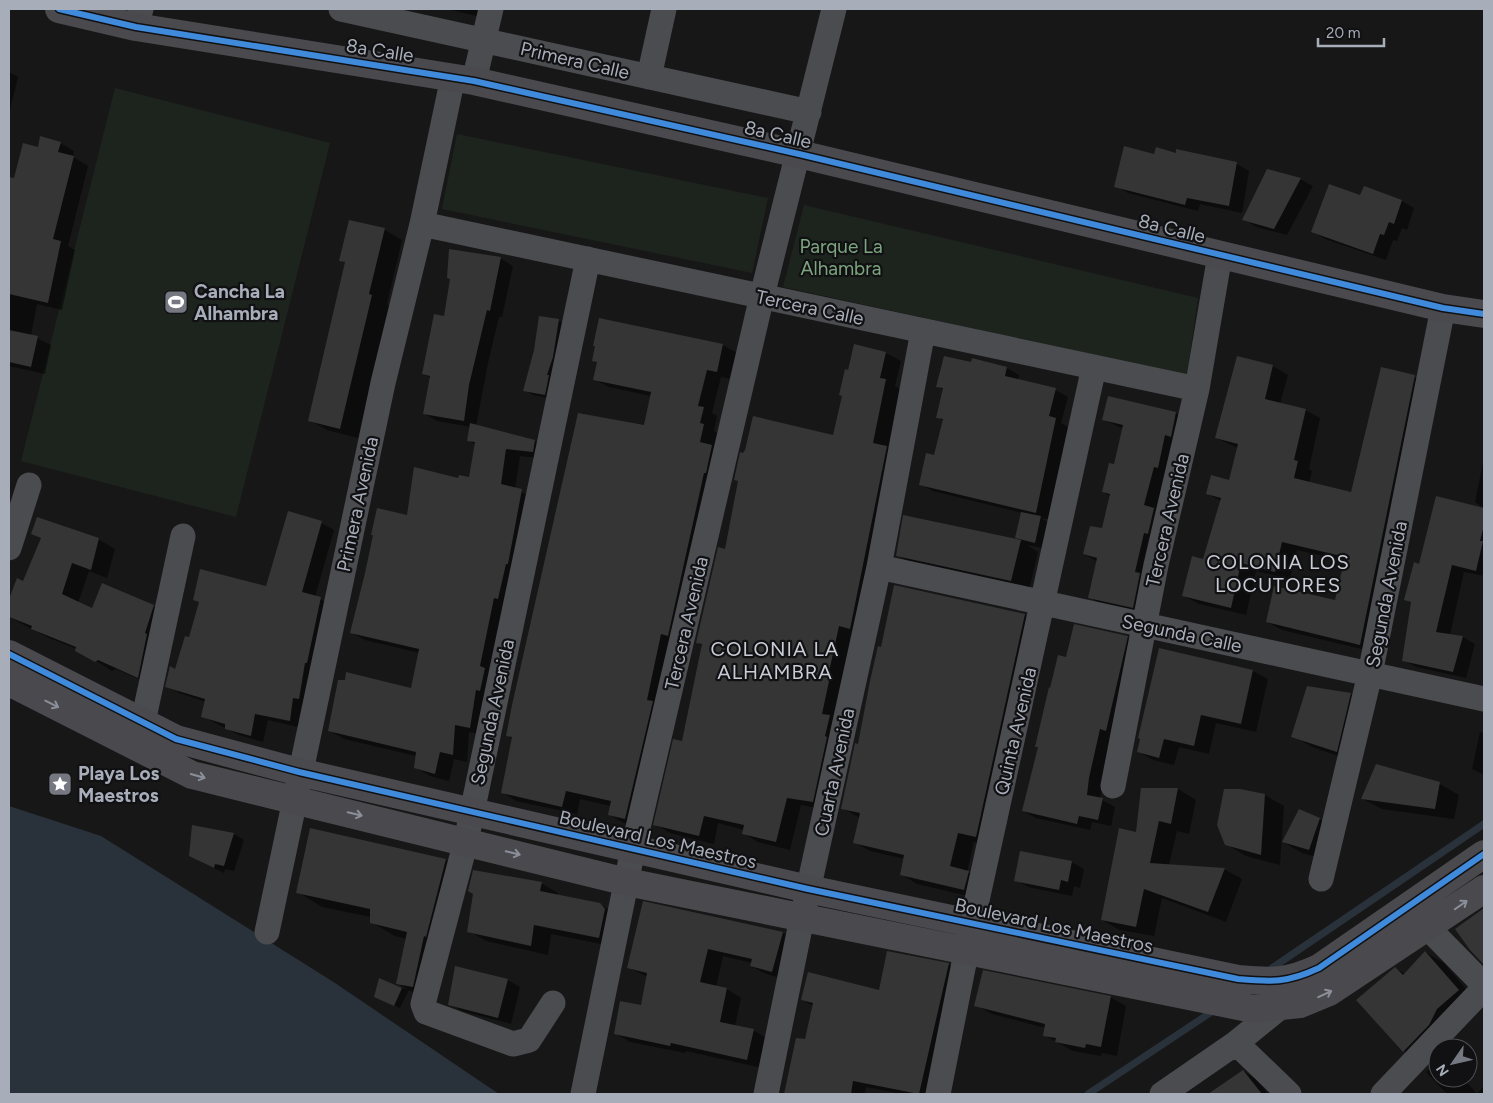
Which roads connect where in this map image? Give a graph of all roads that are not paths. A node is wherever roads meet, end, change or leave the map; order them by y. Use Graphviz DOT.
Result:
graph roads {
  1 [pos="59,9"];
  2 [pos="341,9"];
  3 [pos="491,9"];
  4 [pos="664,9"];
  5 [pos="834,9"];
  6 [pos="138,18"];
  7 [pos="484,40"];
  8 [pos="649,77"];
  9 [pos="464,79"];
  10 [pos="808,112"];
  11 [pos="799,154"];
  12 [pos="422,224"];
  13 [pos="1220,255"];
  14 [pos="588,259"];
  15 [pos="762,296"];
  16 [pos="1443,308"];
  17 [pos="1484,314"];
  18 [pos="923,331"];
  19 [pos="1094,367"];
  20 [pos="1198,389"];
  21 [pos="29,485"];
  22 [pos="183,536"];
  23 [pos="9,548"];
  24 [pos="879,567"];
  25 [pos="1043,603"];
  26 [pos="1144,625"];
  27 [pos="9,654"];
  28 [pos="1370,674"];
  29 [pos="9,682"];
  30 [pos="1484,699"];
  31 [pos="143,722"];
  32 [pos="299,772"];
  33 [pos="1113,786"];
  34 [pos="295,800"];
  35 [pos="471,811"];
  36 [pos="466,841"];
  37 [pos="633,849"];
  38 [pos="1484,854"];
  39 [pos="1321,879"];
  40 [pos="627,882"];
  41 [pos="808,889"];
  42 [pos="1484,889"];
  43 [pos="802,918"];
  44 [pos="972,923"];
  45 [pos="1428,928"];
  46 [pos="267,932"];
  47 [pos="966,950"];
  48 [pos="1484,987"];
  49 [pos="1277,995"];
  50 [pos="553,1003"];
  51 [pos="1236,1043"];
  52 [pos="583,1094"];
  53 [pos="766,1094"];
  54 [pos="938,1094"];
  55 [pos="1162,1094"];
  56 [pos="1289,1094"];
  57 [pos="1383,1094"];
  1 -- 6 [label="street, 8a Calle"];
  2 -- 7 [label="street, Primera Calle"];
  3 -- 7 [label="street, Primera Avenida"];
  4 -- 8 [label="street"];
  5 -- 10 [label="street, Tercera Avenida"];
  6 -- 9 [label="street, 8a Calle"];
  7 -- 8 [label="street, Primera Calle"];
  7 -- 9 [label="street, Primera Avenida"];
  8 -- 10 [label="street, Primera Calle"];
  9 -- 11 [label="street, 8a Calle"];
  9 -- 12 [label="street, Primera Avenida"];
  10 -- 11 [label="street, Tercera Avenida"];
  11 -- 13 [label="street, 8a Calle"];
  11 -- 15 [label="street, Tercera Avenida"];
  12 -- 14 [label="street, Tercera Calle"];
  12 -- 32 [label="street, Primera Avenida"];
  13 -- 16 [label="street, 8a Calle"];
  13 -- 20 [label="street, Tercera Avenida"];
  14 -- 15 [label="street, Tercera Calle"];
  14 -- 35 [label="street, Segunda Avenida"];
  15 -- 18 [label="street, Tercera Calle"];
  15 -- 37 [label="street, Tercera Avenida"];
  16 -- 17 [label="street, 8a Calle"];
  16 -- 28 [label="street, Segunda Avenida"];
  18 -- 19 [label="street, Tercera Calle"];
  18 -- 24 [label="street, Cuarta Avenida"];
  19 -- 20 [label="street, Tercera Calle"];
  19 -- 25 [label="street, Quinta Avenida"];
  20 -- 26 [label="street, Tercera Avenida"];
  21 -- 23 [label="street"];
  22 -- 31 [label="street"];
  24 -- 25 [label="street, Segunda Calle"];
  24 -- 41 [label="street, Cuarta Avenida"];
  25 -- 26 [label="street, Segunda Calle"];
  25 -- 44 [label="street, Quinta Avenida"];
  26 -- 28 [label="street, Segunda Calle"];
  26 -- 33 [label="street, Tercera Avenida"];
  27 -- 31 [label="street, Boulevard Los Maestros"];
  28 -- 30 [label="street, Segunda Calle"];
  28 -- 39 [label="street, Segunda Avenida"];
  29 -- 34 [label="street, Boulevard Los Maestros, one-way"];
  31 -- 32 [label="street, Boulevard Los Maestros"];
  32 -- 34 [label="street, Primera Avenida"];
  32 -- 35 [label="street, Boulevard Los Maestros"];
  34 -- 36 [label="street, Boulevard Los Maestros, one-way"];
  34 -- 46 [label="street, Primera Avenida"];
  35 -- 36 [label="street, Segunda Avenida"];
  35 -- 37 [label="street, Boulevard Los Maestros"];
  36 -- 40 [label="street, Boulevard Los Maestros, one-way"];
  36 -- 50 [label="street, Segunda Avenida"];
  37 -- 40 [label="street, Tercera Avenida"];
  37 -- 41 [label="street, Boulevard Los Maestros"];
  38 -- 49 [label="street, Boulevard Los Maestros"];
  40 -- 43 [label="street, Boulevard Los Maestros"];
  40 -- 52 [label="street, Tercera Avenida"];
  41 -- 43 [label="street, Cuarta Avenida"];
  41 -- 44 [label="street, Boulevard Los Maestros"];
  45 -- 42 [label="street, one-way"];
  43 -- 47 [label="street, Boulevard Los Maestros"];
  43 -- 53 [label="street, Cuarta Avenida"];
  44 -- 47 [label="street, Quinta Avenida"];
  44 -- 49 [label="street, Boulevard Los Maestros"];
  45 -- 48 [label="street"];
  49 -- 45 [label="street, one-way"];
  47 -- 49 [label="street, Boulevard Los Maestros"];
  47 -- 54 [label="street, Quinta Avenida"];
  48 -- 57 [label="street"];
  49 -- 51 [label="street"];
  51 -- 55 [label="street"];
  51 -- 56 [label="street"];
}
